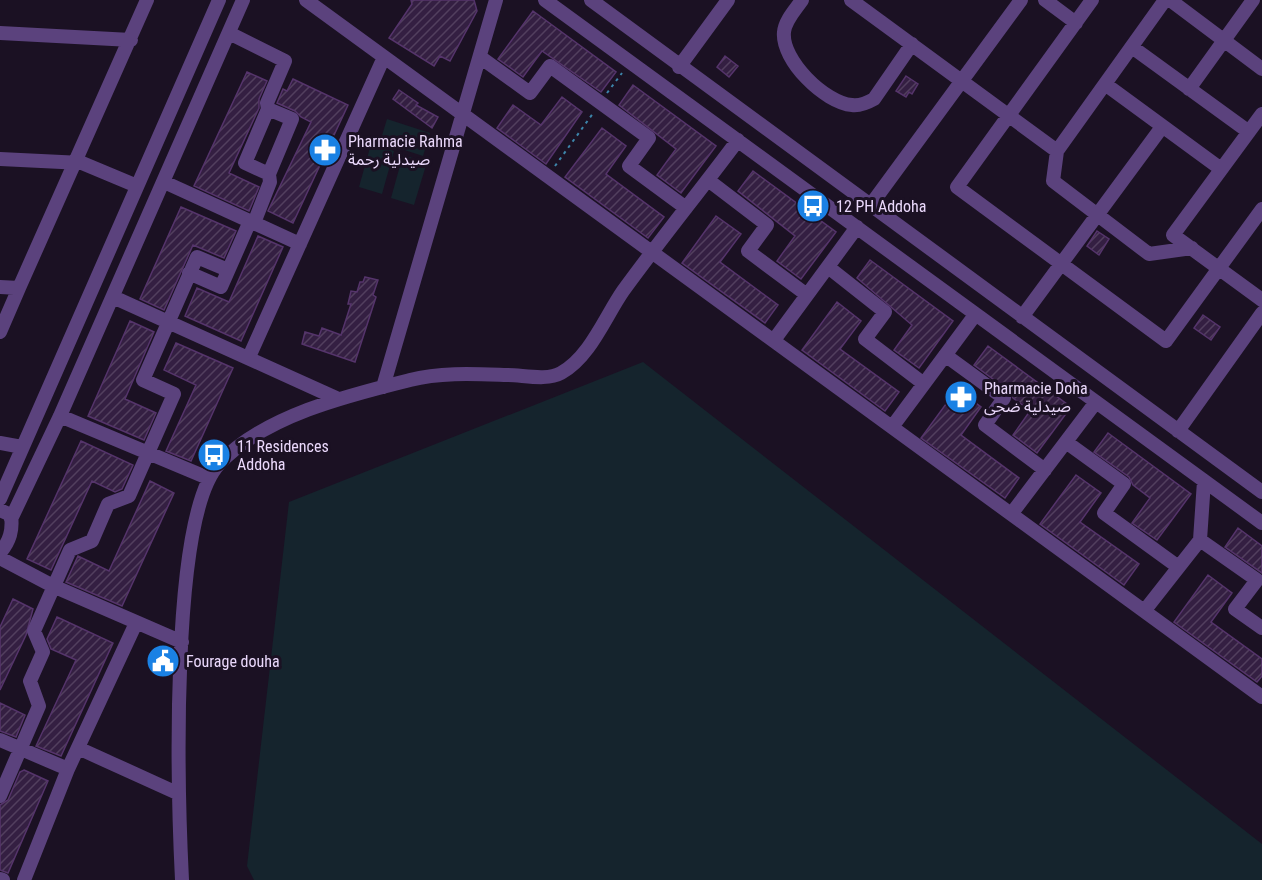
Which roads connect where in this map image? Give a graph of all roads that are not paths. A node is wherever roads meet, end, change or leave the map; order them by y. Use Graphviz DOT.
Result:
graph roads {
  1 [pos="147,0"];
  2 [pos="219,0"];
  3 [pos="243,0"];
  4 [pos="306,0"];
  5 [pos="496,0"];
  6 [pos="545,0"];
  7 [pos="591,0"];
  8 [pos="728,0"];
  9 [pos="802,0"];
  10 [pos="851,0"];
  11 [pos="1021,0"];
  12 [pos="1045,0"];
  13 [pos="1092,0"];
  14 [pos="1165,0"];
  15 [pos="1170,0"];
  16 [pos="1253,0"];
  17 [pos="1076,23"];
  18 [pos="0,33"];
  19 [pos="229,33"];
  20 [pos="131,40"];
  21 [pos="1224,40"];
  22 [pos="912,44"];
  23 [pos="1132,47"];
  24 [pos="384,57"];
  25 [pos="480,57"];
  26 [pos="679,66"];
  27 [pos="1262,69"];
  28 [pos="962,81"];
  29 [pos="1105,84"];
  30 [pos="1189,89"];
  31 [pos="268,109"];
  32 [pos="463,112"];
  33 [pos="1262,114"];
  34 [pos="1008,115"];
  35 [pos="1162,127"];
  36 [pos="1249,132"];
  37 [pos="738,140"];
  38 [pos="1057,151"];
  39 [pos="0,159"];
  40 [pos="74,162"];
  41 [pos="1221,169"];
  42 [pos="269,174"];
  43 [pos="708,180"];
  44 [pos="164,182"];
  45 [pos="137,186"];
  46 [pos="870,206"];
  47 [pos="686,208"];
  48 [pos="1262,208"];
  49 [pos="1097,215"];
  50 [pos="252,222"];
  51 [pos="857,227"];
  52 [pos="300,244"];
  53 [pos="1192,248"];
  54 [pos="653,253"];
  55 [pos="1061,264"];
  56 [pos="828,267"];
  57 [pos="1219,268"];
  58 [pos="0,287"];
  59 [pos="19,288"];
  60 [pos="807,295"];
  61 [pos="113,297"];
  62 [pos="1262,300"];
  63 [pos="1262,313"];
  64 [pos="975,315"];
  65 [pos="1022,317"];
  66 [pos="168,322"];
  67 [pos="0,332"];
  68 [pos="774,340"];
  69 [pos="945,355"];
  70 [pos="249,357"];
  71 [pos="924,384"];
  72 [pos="382,387"];
  73 [pos="336,398"];
  74 [pos="1096,402"];
  75 [pos="60,416"];
  76 [pos="892,427"];
  77 [pos="1178,431"];
  78 [pos="1066,442"];
  79 [pos="0,443"];
  80 [pos="22,447"];
  81 [pos="148,453"];
  82 [pos="1045,470"];
  83 [pos="208,478"];
  84 [pos="1204,481"];
  85 [pos="1262,492"];
  86 [pos="0,500"];
  87 [pos="1012,513"];
  88 [pos="6,515"];
  89 [pos="1262,523"];
  90 [pos="1200,540"];
  91 [pos="0,553"];
  92 [pos="0,558"];
  93 [pos="1177,566"];
  94 [pos="53,586"];
  95 [pos="1145,610"];
  96 [pos="136,623"];
  97 [pos="1262,628"];
  98 [pos="182,642"];
  99 [pos="1262,697"];
  100 [pos="0,740"];
  101 [pos="78,748"];
  102 [pos="20,749"];
  103 [pos="68,770"];
  104 [pos="177,792"];
  105 [pos="0,796"];
  106 [pos="24,880"];
  107 [pos="182,880"];
  1 -- 20 [label="street"];
  2 -- 45 [label="street"];
  3 -- 19 [label="street"];
  4 -- 24 [label="street"];
  5 -- 25 [label="street"];
  6 -- 37 [label="street"];
  7 -- 26 [label="street"];
  8 -- 26 [label="street"];
  9 -- 22 [label="street"];
  10 -- 22 [label="street"];
  11 -- 28 [label="street"];
  12 -- 17 [label="street"];
  13 -- 17 [label="street"];
  14 -- 23 [label="street"];
  15 -- 21 [label="street"];
  16 -- 21 [label="street"];
  17 -- 34 [label="street"];
  18 -- 20 [label="street"];
  19 -- 31 [label="street"];
  19 -- 44 [label="street"];
  20 -- 40 [label="street"];
  21 -- 27 [label="street"];
  21 -- 30 [label="street"];
  22 -- 28 [label="street"];
  23 -- 29 [label="street"];
  23 -- 30 [label="street"];
  24 -- 32 [label="street"];
  24 -- 52 [label="street"];
  25 -- 32 [label="street"];
  25 -- 47 [label="street"];
  26 -- 46 [label="street"];
  28 -- 34 [label="street"];
  28 -- 46 [label="street"];
  29 -- 35 [label="street"];
  29 -- 38 [label="street"];
  30 -- 36 [label="street"];
  31 -- 42 [label="street"];
  31 -- 42 [label="street"];
  32 -- 54 [label="street"];
  32 -- 72 [label="street"];
  33 -- 36 [label="street"];
  34 -- 38 [label="street"];
  34 -- 55 [label="street"];
  35 -- 41 [label="street"];
  35 -- 49 [label="street"];
  36 -- 41 [label="street"];
  37 -- 43 [label="street"];
  37 -- 51 [label="street"];
  38 -- 49 [label="street"];
  39 -- 40 [label="street"];
  40 -- 45 [label="street"];
  40 -- 59 [label="street"];
  41 -- 53 [label="street"];
  42 -- 50 [label="street"];
  43 -- 47 [label="street"];
  43 -- 60 [label="street"];
  44 -- 50 [label="street"];
  44 -- 61 [label="street"];
  45 -- 80 [label="street"];
  46 -- 65 [label="street"];
  47 -- 54 [label="street"];
  48 -- 57 [label="street"];
  49 -- 53 [label="street"];
  49 -- 55 [label="street"];
  50 -- 52 [label="street"];
  50 -- 66 [label="street"];
  51 -- 56 [label="street"];
  51 -- 64 [label="street"];
  52 -- 70 [label="street"];
  53 -- 57 [label="street"];
  54 -- 68 [label="street"];
  54 -- 72 [label="street"];
  55 -- 57 [label="street"];
  55 -- 65 [label="street"];
  56 -- 60 [label="street"];
  56 -- 71 [label="street"];
  57 -- 62 [label="street"];
  58 -- 59 [label="street"];
  59 -- 67 [label="street"];
  60 -- 68 [label="street"];
  61 -- 66 [label="street"];
  61 -- 75 [label="street"];
  63 -- 77 [label="street"];
  64 -- 69 [label="street"];
  64 -- 74 [label="street"];
  65 -- 77 [label="street"];
  66 -- 70 [label="street"];
  66 -- 81 [label="street"];
  68 -- 76 [label="street"];
  69 -- 71 [label="street"];
  69 -- 82 [label="street"];
  70 -- 73 [label="street"];
  71 -- 76 [label="street"];
  72 -- 73 [label="street"];
  73 -- 83 [label="street"];
  74 -- 78 [label="street"];
  74 -- 84 [label="street"];
  75 -- 81 [label="street"];
  75 -- 88 [label="street"];
  76 -- 87 [label="street"];
  77 -- 85 [label="street"];
  78 -- 82 [label="street"];
  78 -- 93 [label="street"];
  79 -- 80 [label="street"];
  80 -- 86 [label="street"];
  81 -- 83 [label="street"];
  81 -- 94 [label="street"];
  82 -- 87 [label="street"];
  83 -- 98 [label="street"];
  84 -- 89 [label="street"];
  84 -- 90 [label="street"];
  87 -- 95 [label="street"];
  88 -- 91 [label="street"];
  90 -- 93 [label="street"];
  90 -- 97 [label="street"];
  92 -- 94 [label="street"];
  93 -- 95 [label="street"];
  94 -- 96 [label="street"];
  94 -- 102 [label="street"];
  95 -- 99 [label="street"];
  96 -- 98 [label="street"];
  96 -- 101 [label="street"];
  98 -- 104 [label="street"];
  100 -- 102 [label="street"];
  101 -- 103 [label="street"];
  101 -- 104 [label="street"];
  102 -- 103 [label="street"];
  102 -- 105 [label="street"];
  103 -- 106 [label="street"];
  104 -- 107 [label="street"];
}
